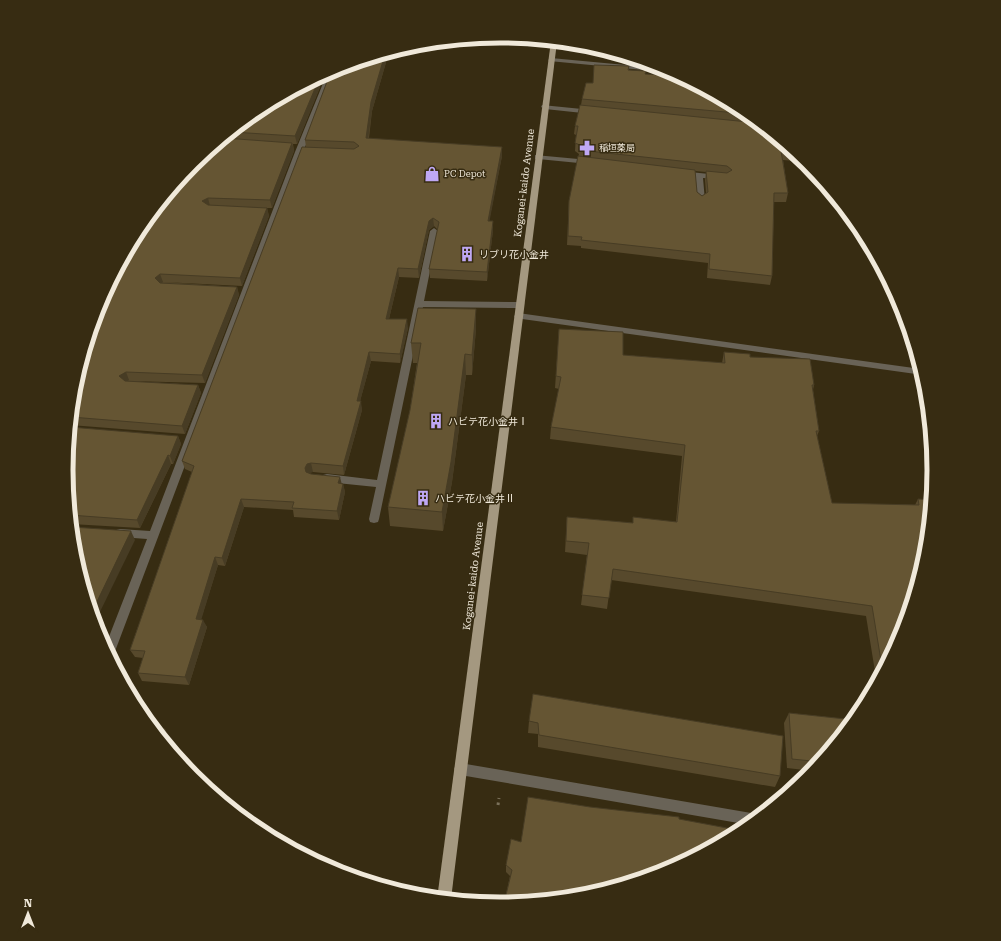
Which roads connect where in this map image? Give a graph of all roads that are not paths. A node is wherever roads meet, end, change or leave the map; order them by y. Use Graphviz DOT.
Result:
graph roads {
  1 [pos="553,47"];
  2 [pos="551,60"];
  3 [pos="647,70"];
  4 [pos="326,81"];
  5 [pos="545,107"];
  6 [pos="600,112"];
  7 [pos="538,157"];
  8 [pos="601,164"];
  9 [pos="676,172"];
  10 [pos="699,175"];
  11 [pos="725,178"];
  12 [pos="701,201"];
  13 [pos="434,231"];
  14 [pos="418,304"];
  15 [pos="520,305"];
  16 [pos="518,316"];
  17 [pos="916,371"];
  18 [pos="313,477"];
  19 [pos="380,484"];
  20 [pos="374,519"];
  21 [pos="109,532"];
  22 [pos="153,536"];
  23 [pos="111,646"];
  24 [pos="460,769"];
  25 [pos="748,819"];
  26 [pos="445,894"];
  1 -- 2 [label="main road, Koganei-kaido Avenue"];
  2 -- 3 [label="street"];
  2 -- 5 [label="main road, Koganei-kaido Avenue"];
  4 -- 22 [label="street"];
  5 -- 6 [label="street"];
  5 -- 7 [label="main road, Koganei-kaido Avenue"];
  7 -- 8 [label="street"];
  7 -- 15 [label="main road, Koganei-kaido Avenue"];
  9 -- 10 [label="street"];
  10 -- 11 [label="street"];
  10 -- 12 [label="street"];
  13 -- 14 [label="street"];
  14 -- 15 [label="street"];
  14 -- 19 [label="street"];
  15 -- 16 [label="main road, Koganei-kaido Avenue"];
  16 -- 17 [label="street"];
  16 -- 24 [label="main road, Koganei-kaido Avenue"];
  18 -- 19 [label="street"];
  19 -- 20 [label="street"];
  21 -- 22 [label="street"];
  22 -- 23 [label="street"];
  24 -- 25 [label="street"];
  24 -- 26 [label="main road, Koganei-kaido Avenue"];
}
